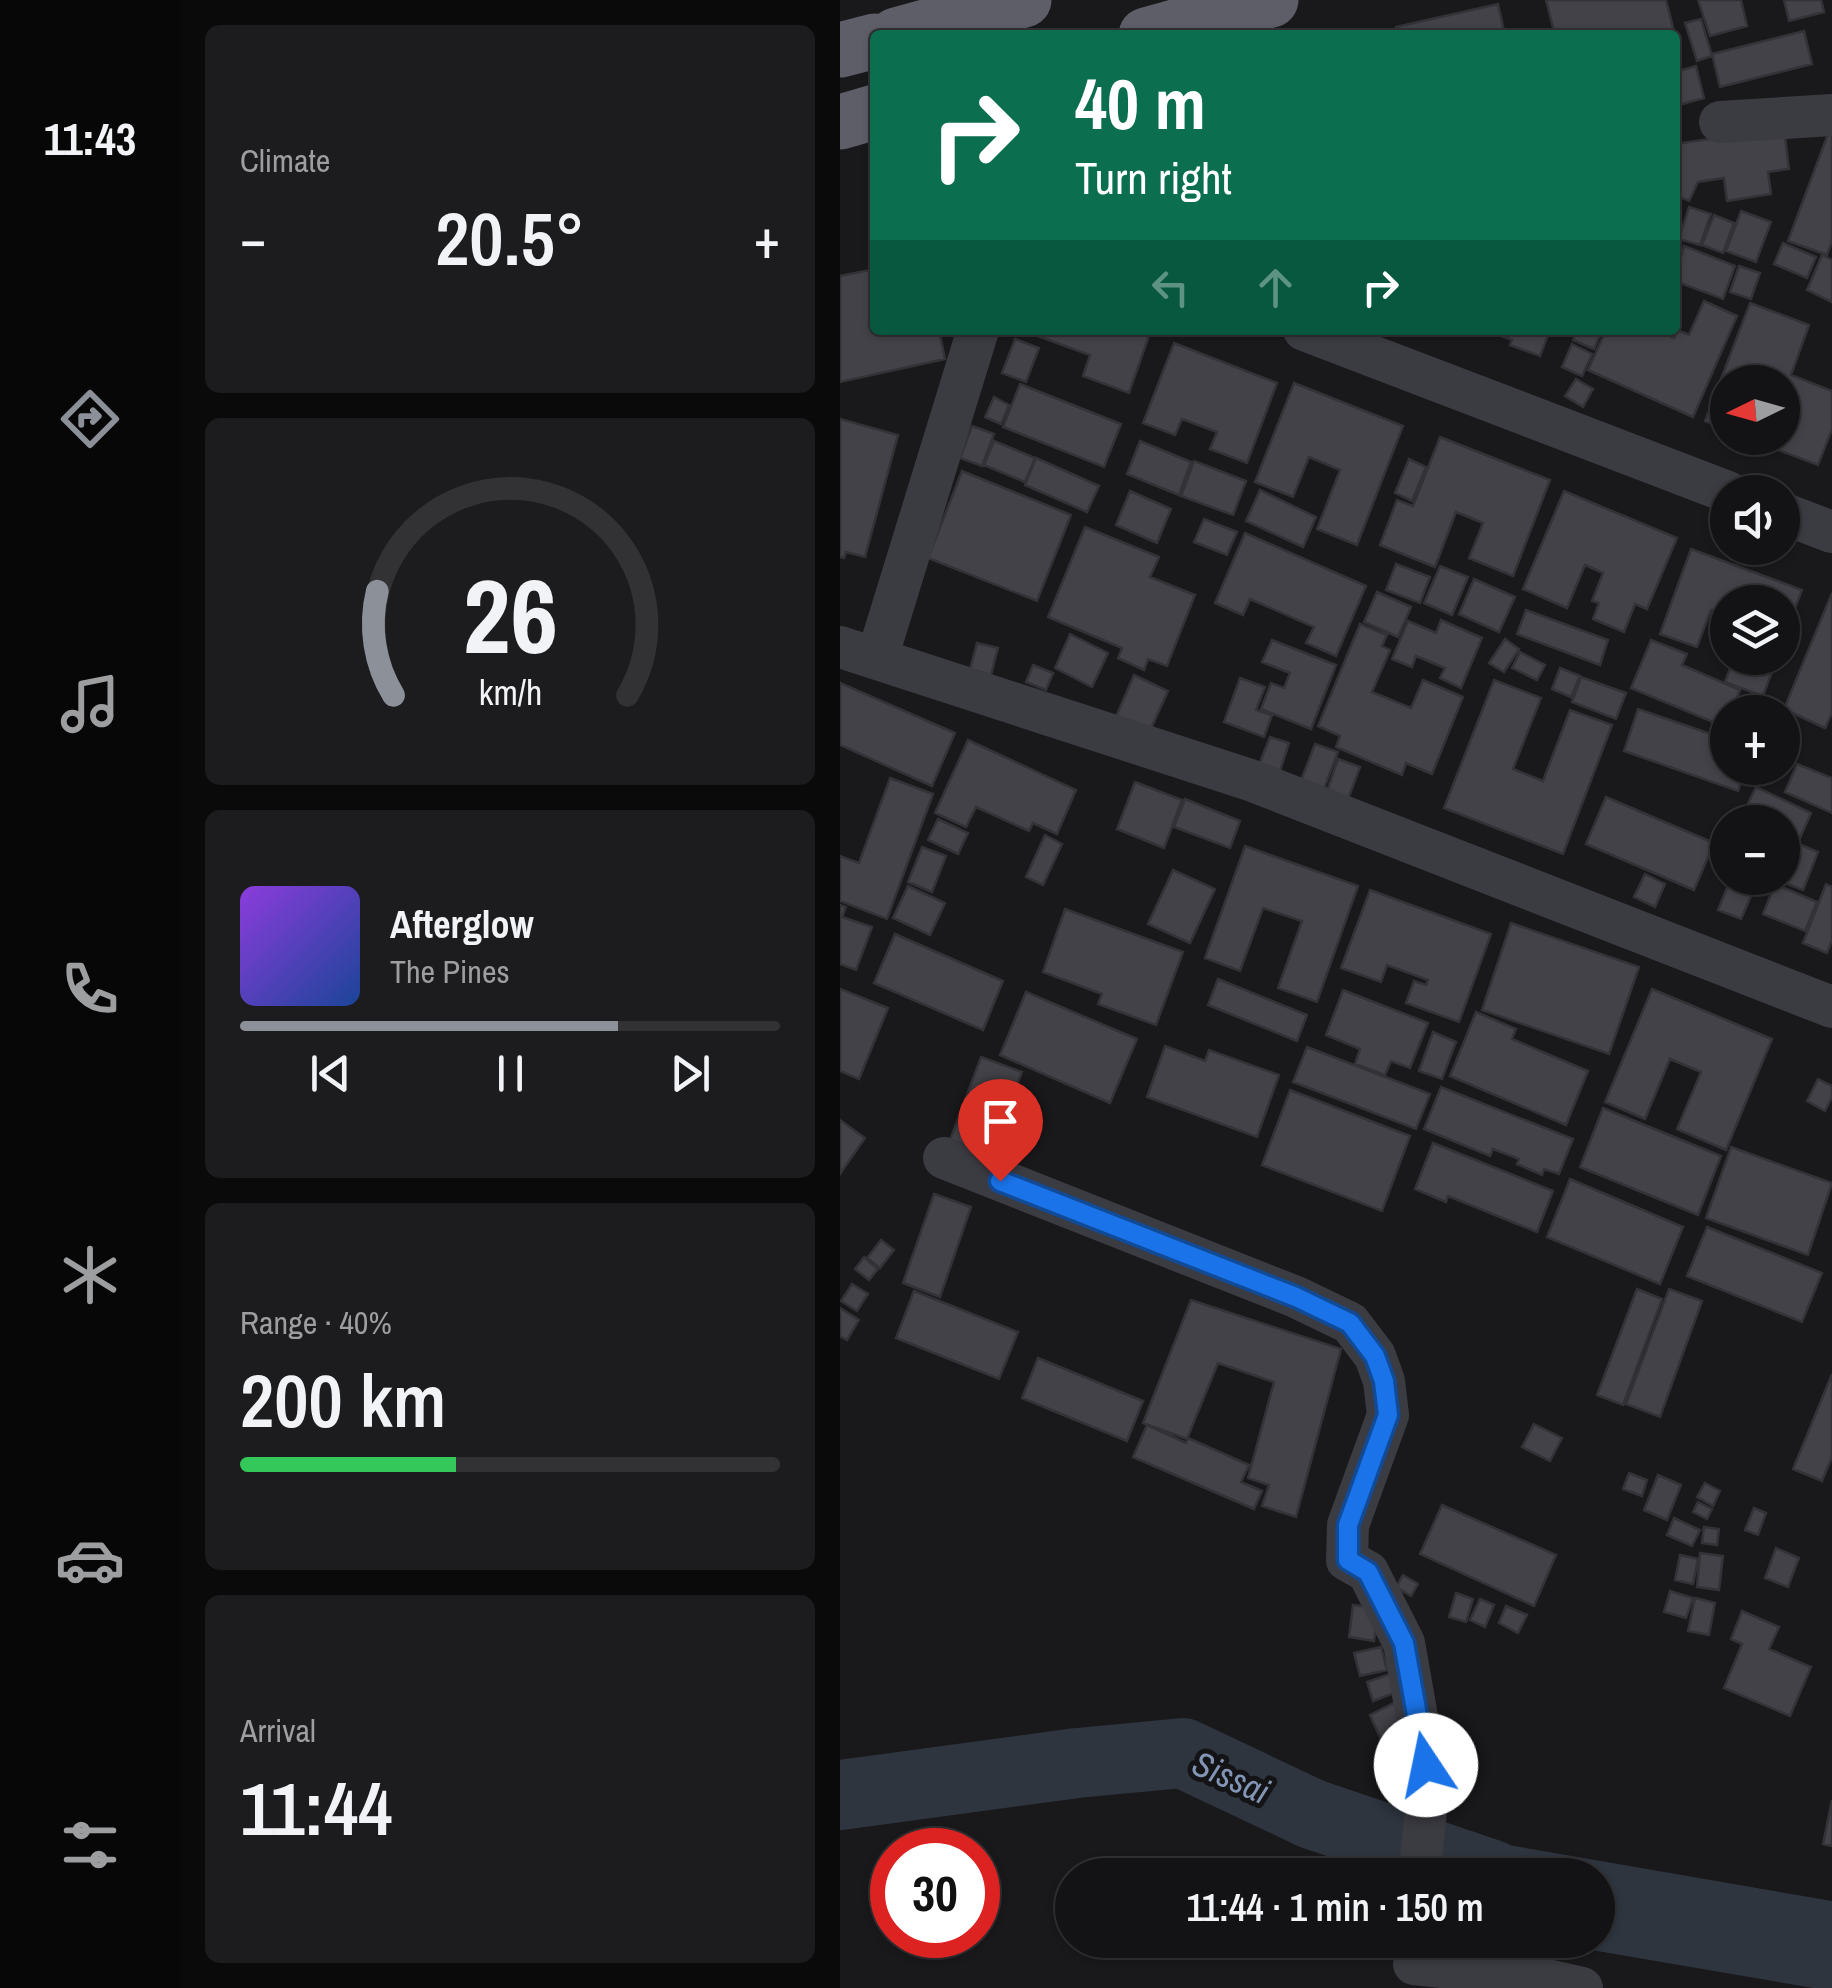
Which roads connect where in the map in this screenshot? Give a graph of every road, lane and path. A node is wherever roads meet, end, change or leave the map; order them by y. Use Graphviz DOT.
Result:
graph roads {
  1 [pos="1024,0"];
  2 [pos="1272,0"];
  3 [pos="914,30"];
  4 [pos="1164,30"];
  5 [pos="870,42"];
  6 [pos="840,50"];
  7 [pos="870,113"];
  8 [pos="1832,115"];
  9 [pos="840,122"];
  10 [pos="1720,122"];
  11 [pos="976,335"];
  12 [pos="1317,335"];
  13 [pos="1710,485"];
  14 [pos="1800,520"];
  15 [pos="1832,532"];
  16 [pos="859,652"];
  17 [pos="1832,1006"];
  18 [pos="944,1158"];
  19 [pos="1422,1858"];
  20 [pos="1414,1964"];
  21 [pos="1582,1988"];
  1 -- 3 [label="highway"];
  2 -- 4 [label="highway"];
  5 -- 6 [label="highway"];
  7 -- 9 [label="highway"];
  8 -- 10 [label="street"];
  11 -- 16 [label="street"];
  12 -- 13 [label="street"];
  14 -- 15 [label="street"];
  16 -- 17 [label="street"];
  18 -- 19 [label="street"];
  20 -- 21 [label="street"];
}
